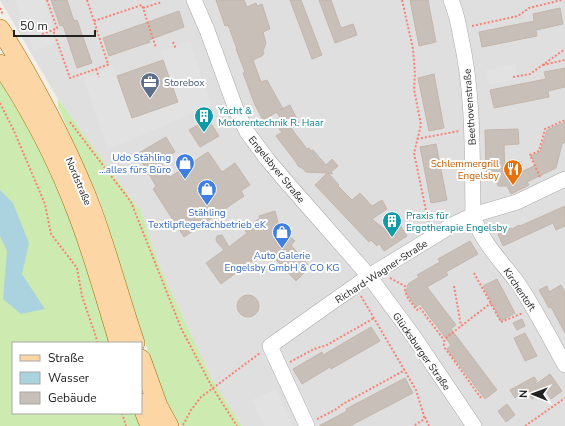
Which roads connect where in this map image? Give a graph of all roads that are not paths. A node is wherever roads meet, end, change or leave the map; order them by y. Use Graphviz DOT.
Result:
graph roads {
  1 [pos="194,0"];
  2 [pos="451,0"];
  3 [pos="0,29"];
  4 [pos="0,64"];
  5 [pos="565,180"];
  6 [pos="473,215"];
  7 [pos="376,272"];
  8 [pos="119,342"];
  9 [pos="135,342"];
  10 [pos="142,362"];
  11 [pos="565,365"];
  12 [pos="142,406"];
  13 [pos="307,425"];
  14 [pos="150,426"];
  15 [pos="169,426"];
  16 [pos="474,426"];
  1 -- 7 [label="street, Engelsbyer Straße"];
  2 -- 6 [label="street, Beethovenstraße"];
  3 -- 9 [label="main road, Nordstraße"];
  4 -- 8 [label="main road, Nordstraße"];
  5 -- 6 [label="street, Richard-Wagner-Straße"];
  6 -- 7 [label="street, Richard-Wagner-Straße"];
  6 -- 11 [label="street, Kirchentoft"];
  7 -- 13 [label="street, Richard-Wagner-Straße"];
  7 -- 16 [label="street, Glücksburger Straße"];
  10 -- 15 [label="main road"];
  12 -- 14 [label="main road"];
}
